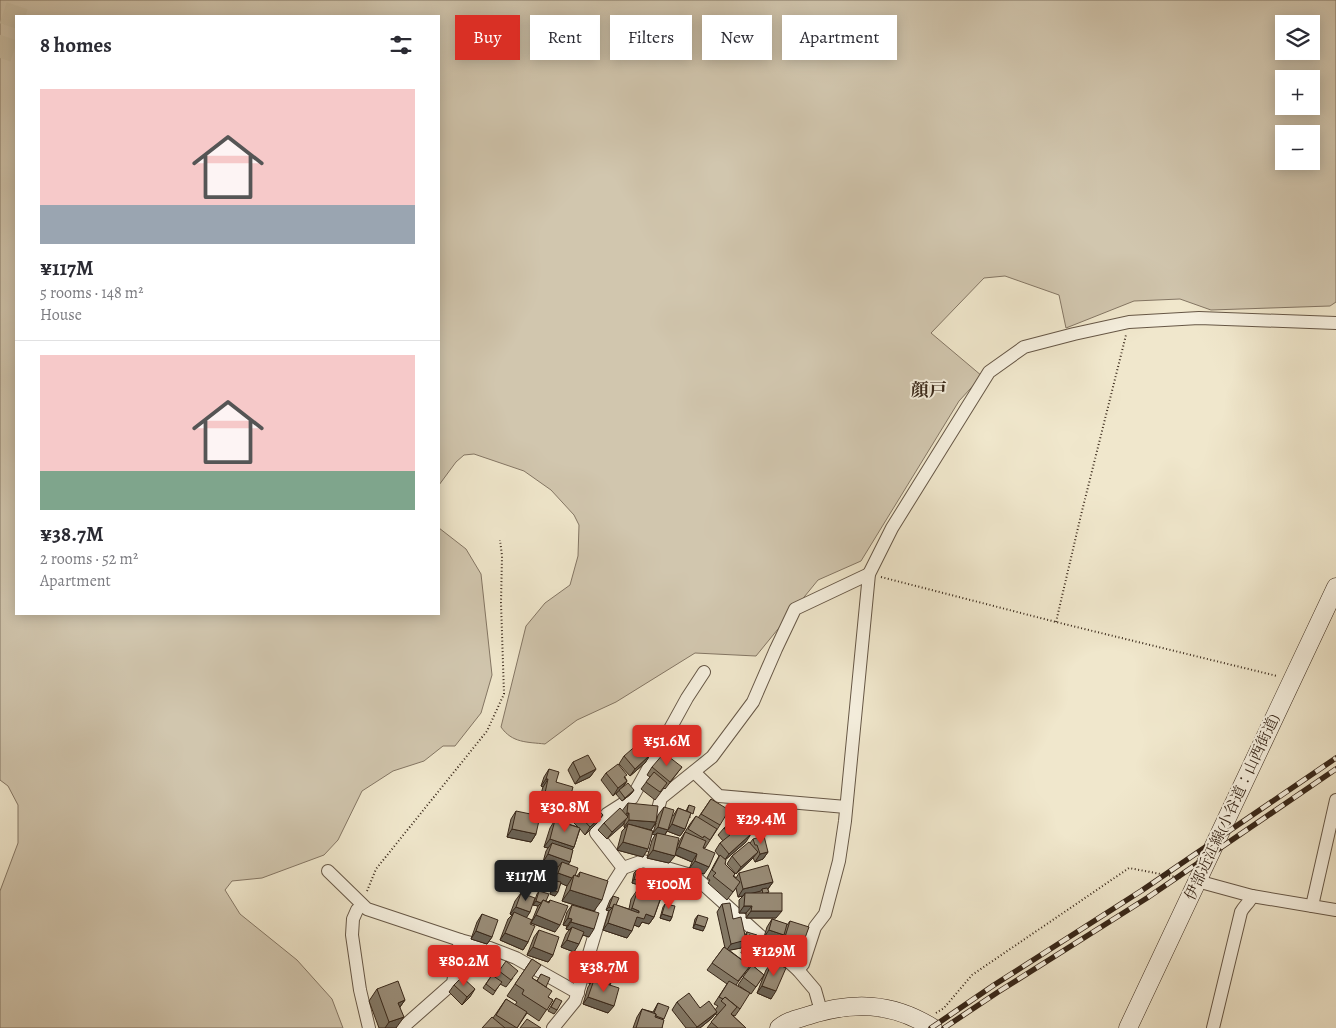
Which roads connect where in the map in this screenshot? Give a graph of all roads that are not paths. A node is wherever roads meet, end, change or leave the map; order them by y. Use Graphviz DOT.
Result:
graph roads {
  1 [pos="1336,323"];
  2 [pos="869,574"];
  3 [pos="1336,587"];
  4 [pos="704,672"];
  5 [pos="694,772"];
  6 [pos="1336,800"];
  7 [pos="846,807"];
  8 [pos="643,861"];
  9 [pos="623,868"];
  10 [pos="328,870"];
  11 [pos="1197,881"];
  12 [pos="1252,896"];
  13 [pos="362,905"];
  14 [pos="1312,906"];
  15 [pos="1336,910"];
  16 [pos="460,940"];
  17 [pos="798,970"];
  18 [pos="578,992"];
  19 [pos="821,1011"];
  20 [pos="928,1025"];
  21 [pos="369,1028"];
  22 [pos="402,1028"];
  23 [pos="553,1028"];
  24 [pos="779,1028"];
  25 [pos="1128,1028"];
  26 [pos="1213,1028"];
  1 -- 2 [label="street"];
  2 -- 5 [label="street"];
  2 -- 7 [label="street"];
  3 -- 11 [label="main road, 伊部近江線(小谷道：山西街道)"];
  4 -- 9 [label="street"];
  5 -- 7 [label="street"];
  5 -- 8 [label="street"];
  6 -- 14 [label="street"];
  7 -- 17 [label="street"];
  8 -- 9 [label="street"];
  8 -- 17 [label="street"];
  9 -- 18 [label="street"];
  10 -- 13 [label="street"];
  11 -- 12 [label="street"];
  11 -- 25 [label="main road, 伊部近江線(小谷道：山西街道)"];
  12 -- 14 [label="street"];
  12 -- 26 [label="street"];
  13 -- 16 [label="street"];
  13 -- 21 [label="street"];
  14 -- 15 [label="street"];
  16 -- 18 [label="street"];
  16 -- 22 [label="street"];
  17 -- 19 [label="street"];
  18 -- 23 [label="street"];
  19 -- 20 [label="main road"];
  19 -- 24 [label="main road"];
}
